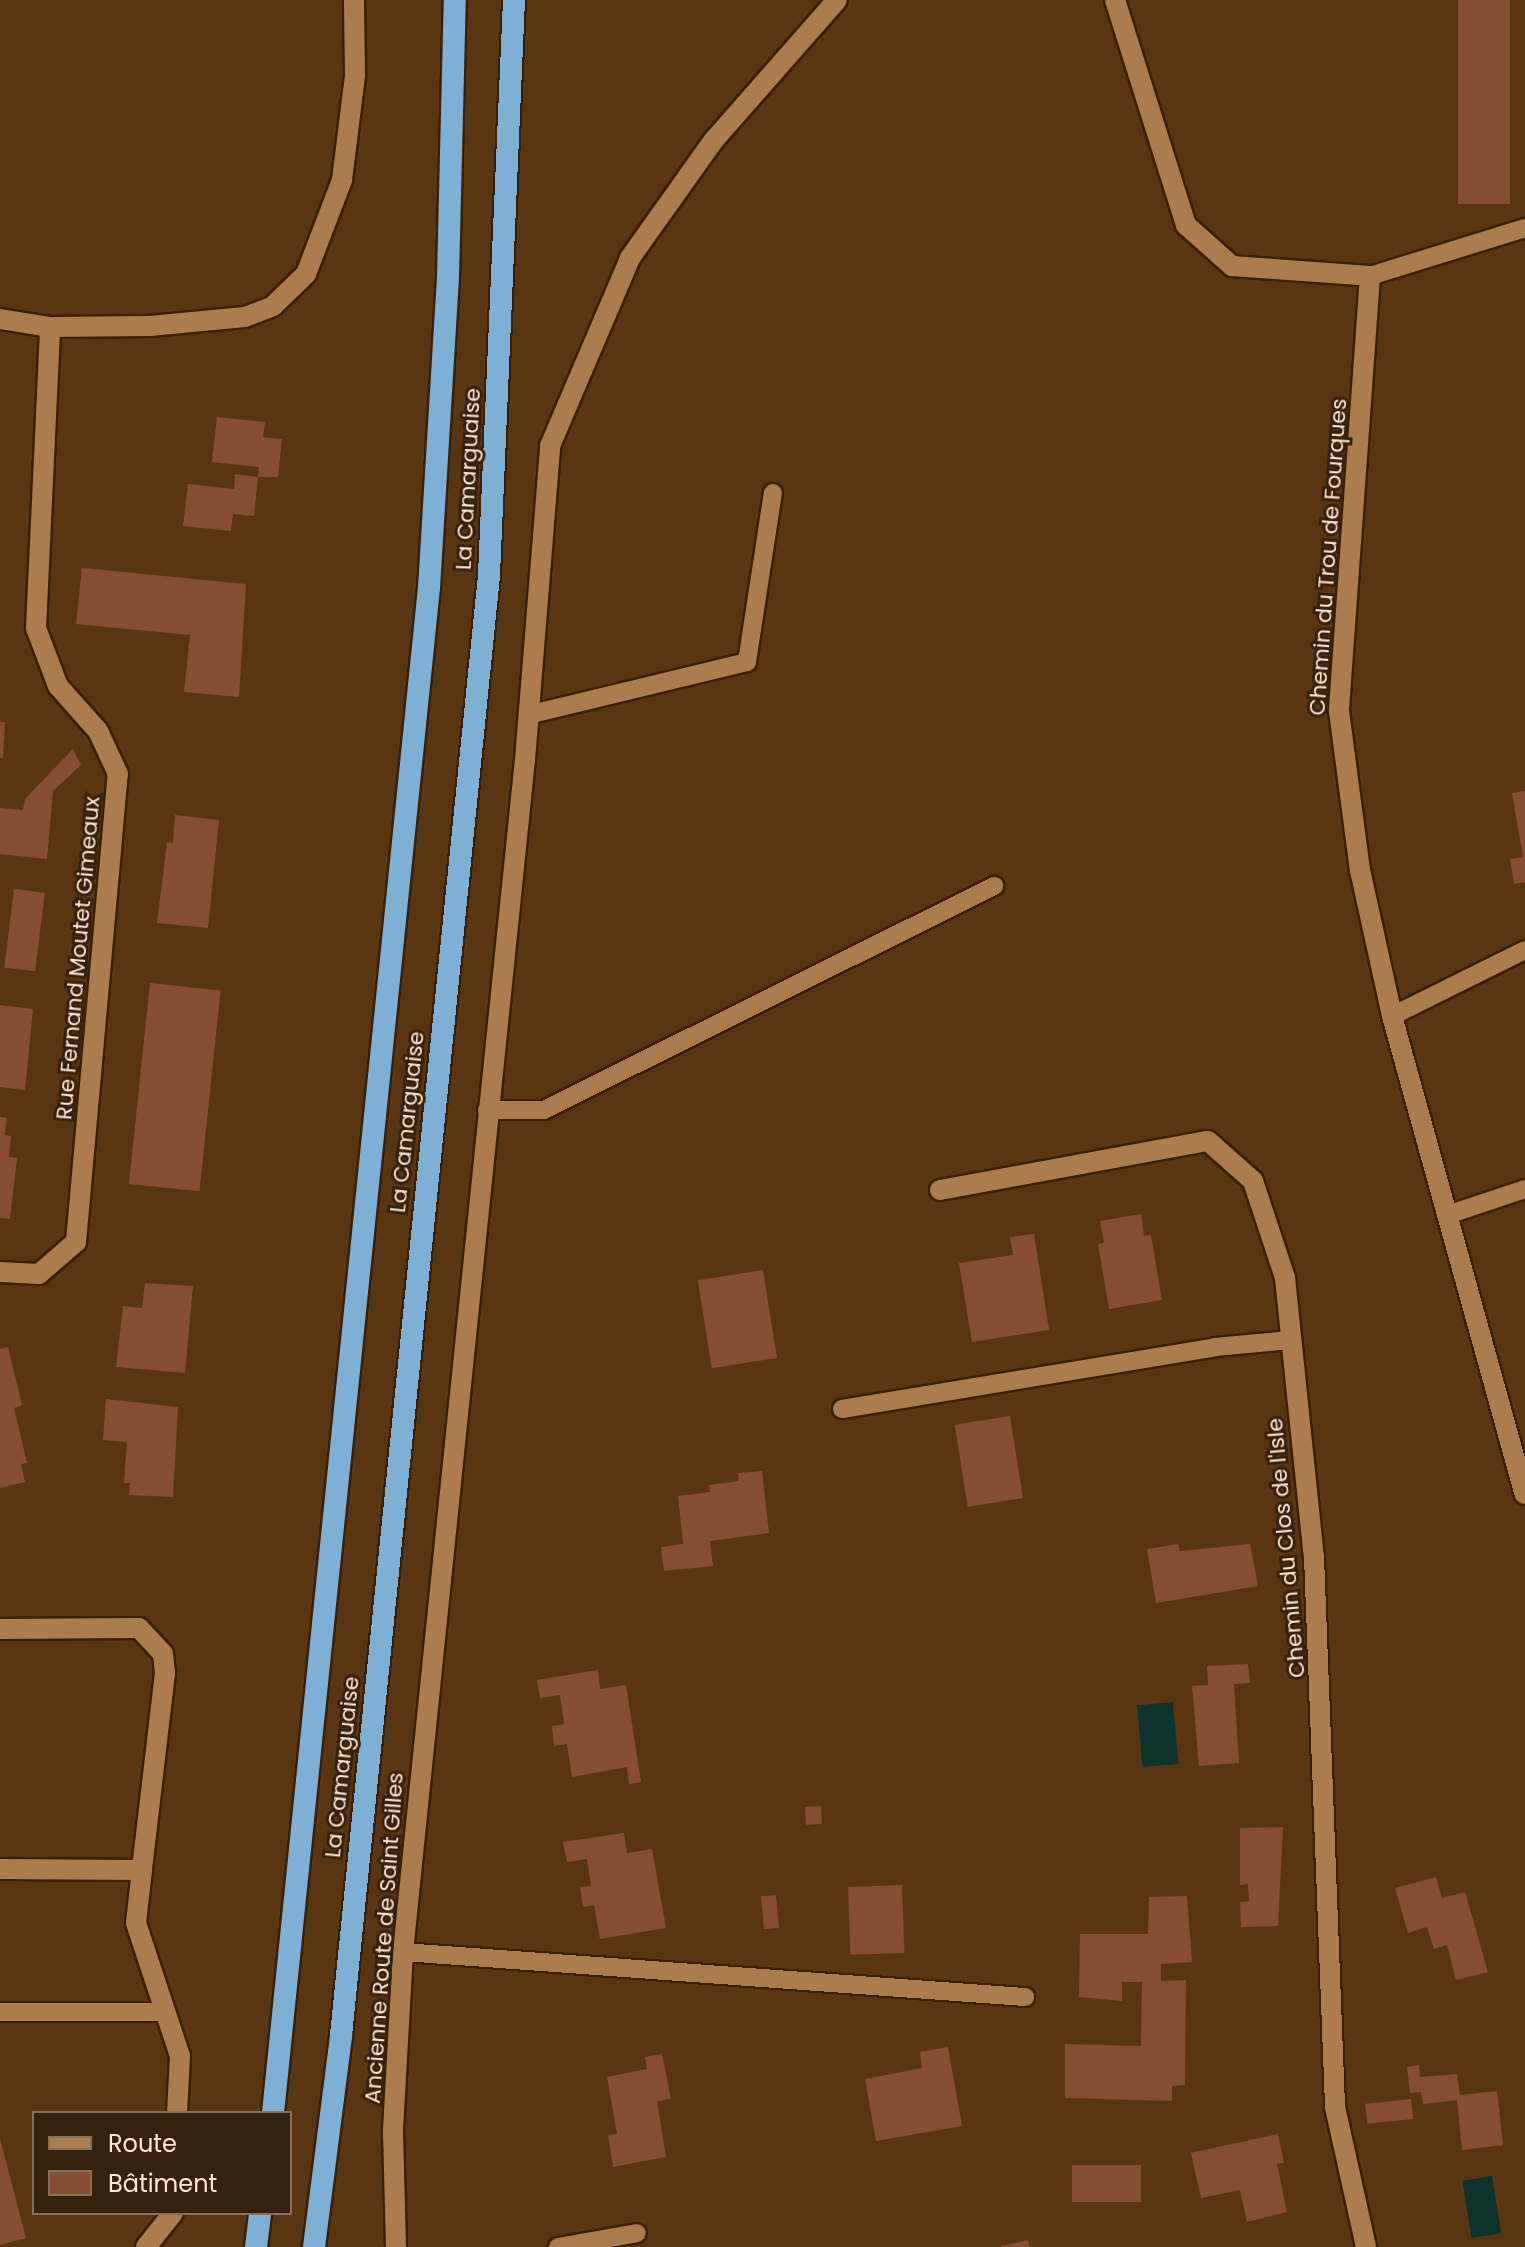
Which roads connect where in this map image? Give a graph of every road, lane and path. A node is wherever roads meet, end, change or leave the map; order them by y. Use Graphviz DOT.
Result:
graph roads {
  1 [pos="354,0"];
  2 [pos="455,0"];
  3 [pos="514,0"];
  4 [pos="837,0"];
  5 [pos="1115,0"];
  6 [pos="1525,228"];
  7 [pos="1370,276"];
  8 [pos="0,319"];
  9 [pos="50,327"];
  10 [pos="773,493"];
  11 [pos="528,715"];
  12 [pos="994,886"];
  13 [pos="1525,950"];
  14 [pos="1392,1016"];
  15 [pos="487,1110"];
  16 [pos="1525,1189"];
  17 [pos="940,1190"];
  18 [pos="1447,1215"];
  19 [pos="0,1272"];
  20 [pos="1291,1340"];
  21 [pos="842,1409"];
  22 [pos="1525,1494"];
  23 [pos="0,1629"];
  24 [pos="0,1869"];
  25 [pos="142,1870"];
  26 [pos="403,1952"];
  27 [pos="1025,1997"];
  28 [pos="0,2012"];
  29 [pos="163,2012"];
  30 [pos="177,2111"];
  31 [pos="273,2111"];
  32 [pos="171,2215"];
  33 [pos="260,2215"];
  34 [pos="637,2233"];
  35 [pos="146,2247"];
  36 [pos="256,2247"];
  37 [pos="314,2247"];
  38 [pos="396,2247"];
  39 [pos="558,2247"];
  40 [pos="1366,2247"];
  1 -- 9 [label="street"];
  2 -- 31 [label="highway, La Camarguaise"];
  3 -- 37 [label="highway, La Camarguaise"];
  4 -- 11 [label="street, Ancienne Route de Saint Gilles"];
  5 -- 7 [label="street"];
  6 -- 7 [label="lane"];
  7 -- 14 [label="street, Chemin du Trou de Fourques"];
  8 -- 9 [label="street"];
  9 -- 19 [label="street, Rue Fernand Moutet Gimeaux"];
  10 -- 11 [label="lane"];
  11 -- 15 [label="street, Ancienne Route de Saint Gilles"];
  12 -- 15 [label="lane"];
  13 -- 14 [label="lane"];
  14 -- 18 [label="street, Chemin du Trou de Fourques"];
  15 -- 26 [label="street, Ancienne Route de Saint Gilles"];
  16 -- 18 [label="lane"];
  17 -- 20 [label="street, Chemin du Clos de l'Isle"];
  18 -- 22 [label="street, Chemin du Trou de Fourques"];
  20 -- 21 [label="lane"];
  20 -- 40 [label="street, Chemin du Clos de l'Isle"];
  23 -- 25 [label="street"];
  24 -- 25 [label="street"];
  25 -- 29 [label="street"];
  26 -- 27 [label="lane"];
  26 -- 38 [label="street, Ancienne Route de Saint Gilles"];
  28 -- 29 [label="lane"];
  29 -- 30 [label="street"];
  32 -- 35 [label="street"];
  33 -- 36 [label="highway"];
  34 -- 39 [label="lane"];
}
